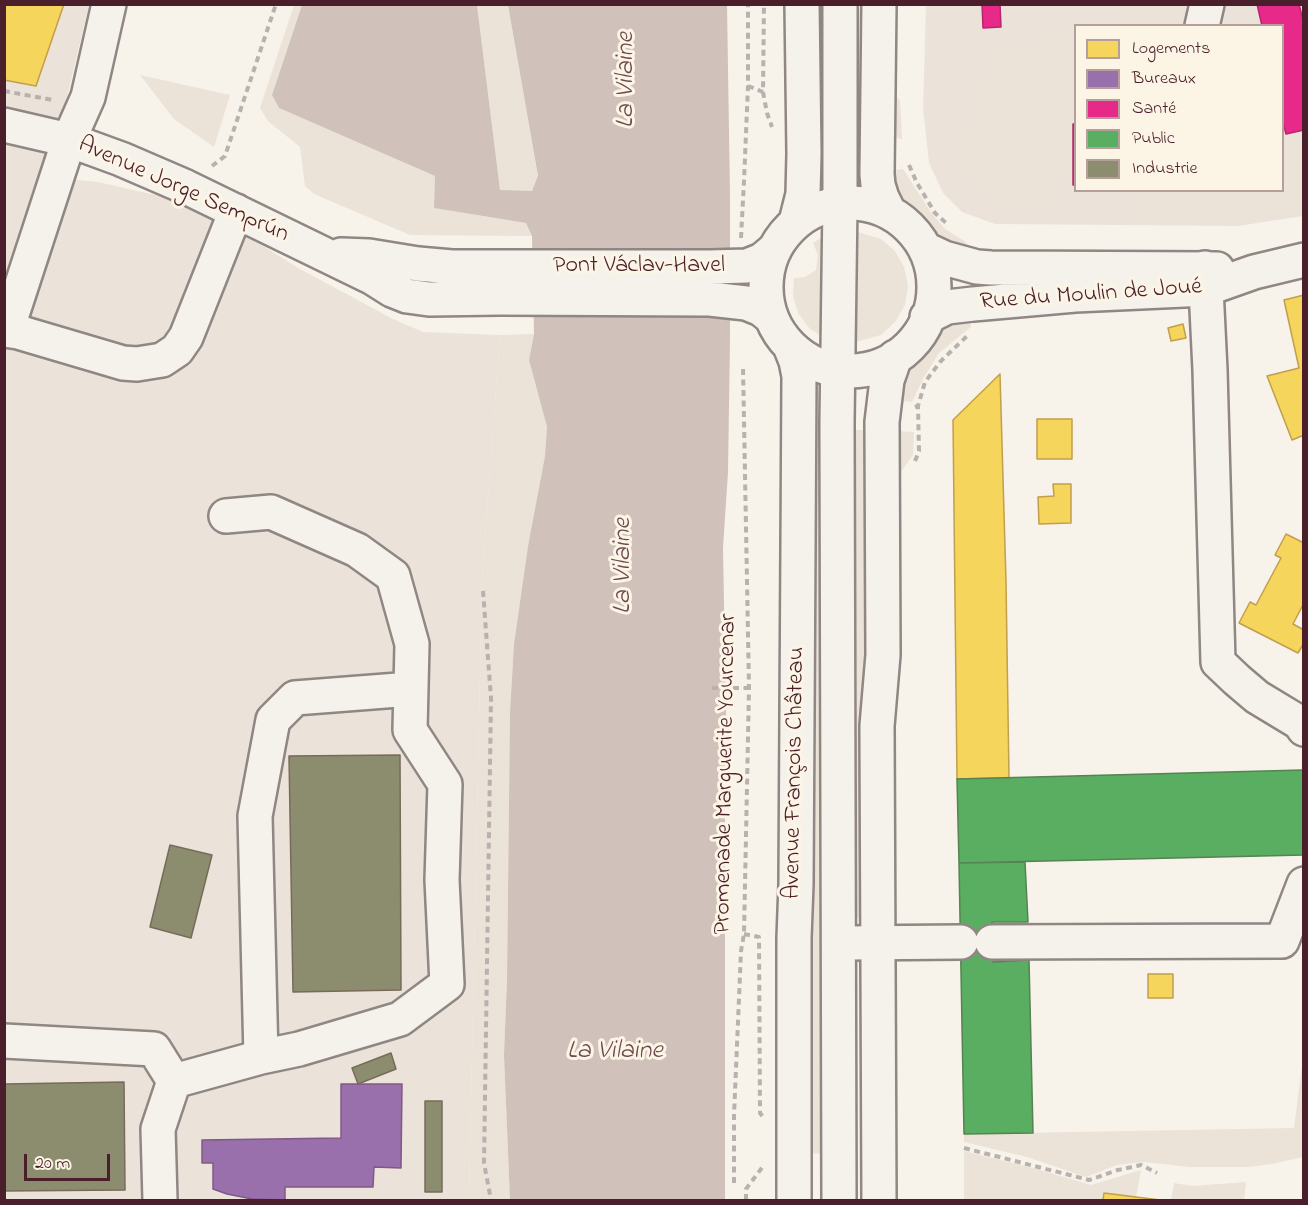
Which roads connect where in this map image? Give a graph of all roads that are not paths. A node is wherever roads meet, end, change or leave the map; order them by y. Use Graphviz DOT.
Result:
graph roads {
  1 [pos="109,4"];
  2 [pos="802,4"];
  3 [pos="840,4"];
  4 [pos="1207,4"];
  5 [pos="878,6"];
  6 [pos="1202,24"];
  7 [pos="4,125"];
  8 [pos="69,140"];
  9 [pos="840,203"];
  10 [pos="236,211"];
  11 [pos="889,213"];
  12 [pos="796,222"];
  13 [pos="925,249"];
  14 [pos="754,252"];
  15 [pos="1304,260"];
  16 [pos="1205,279"];
  17 [pos="499,282"];
  18 [pos="759,310"];
  19 [pos="927,318"];
  20 [pos="6,330"];
  21 [pos="790,346"];
  22 [pos="895,357"];
  23 [pos="837,369"];
  24 [pos="226,516"];
  25 [pos="411,689"];
  26 [pos="1304,729"];
  27 [pos="1304,884"];
  28 [pos="878,942"];
  29 [pos="838,943"];
  30 [pos="4,1041"];
  31 [pos="270,1055"];
  32 [pos="174,1081"];
  33 [pos="159,1200"];
  34 [pos="794,1200"];
  35 [pos="839,1200"];
  36 [pos="879,1200"];
  1 -- 8 [label="main road"];
  2 -- 12 [label="main road"];
  3 -- 9 [label="main road"];
  4 -- 6 [label="main road"];
  5 -- 11 [label="main road"];
  7 -- 8 [label="main road, Avenue Jorge Semprún"];
  8 -- 10 [label="main road, Avenue Jorge Semprún"];
  8 -- 20 [label="main road"];
  9 -- 11 [label="main road"];
  9 -- 12 [label="main road"];
  9 -- 23 [label="main road"];
  10 -- 17 [label="main road, Avenue Jorge Semprún"];
  10 -- 20 [label="main road"];
  11 -- 13 [label="main road"];
  12 -- 14 [label="main road"];
  13 -- 16 [label="main road, Rue du Moulin de Joué"];
  13 -- 19 [label="main road"];
  14 -- 17 [label="main road, Pont Václav-Havel"];
  14 -- 18 [label="main road"];
  15 -- 16 [label="main road, Rue du Moulin de Joué"];
  16 -- 19 [label="main road, Rue du Moulin de Joué"];
  16 -- 26 [label="main road"];
  17 -- 18 [label="main road, Pont Václav-Havel"];
  18 -- 21 [label="main road"];
  19 -- 22 [label="main road"];
  21 -- 23 [label="main road"];
  21 -- 34 [label="main road, Avenue François Château"];
  22 -- 23 [label="main road"];
  22 -- 28 [label="main road"];
  23 -- 29 [label="main road"];
  24 -- 25 [label="main road"];
  25 -- 31 [label="main road"];
  25 -- 31 [label="main road"];
  27 -- 28 [label="main road"];
  28 -- 29 [label="main road"];
  28 -- 36 [label="main road"];
  29 -- 35 [label="main road"];
  30 -- 32 [label="main road"];
  31 -- 32 [label="main road"];
  32 -- 33 [label="main road"];
}
